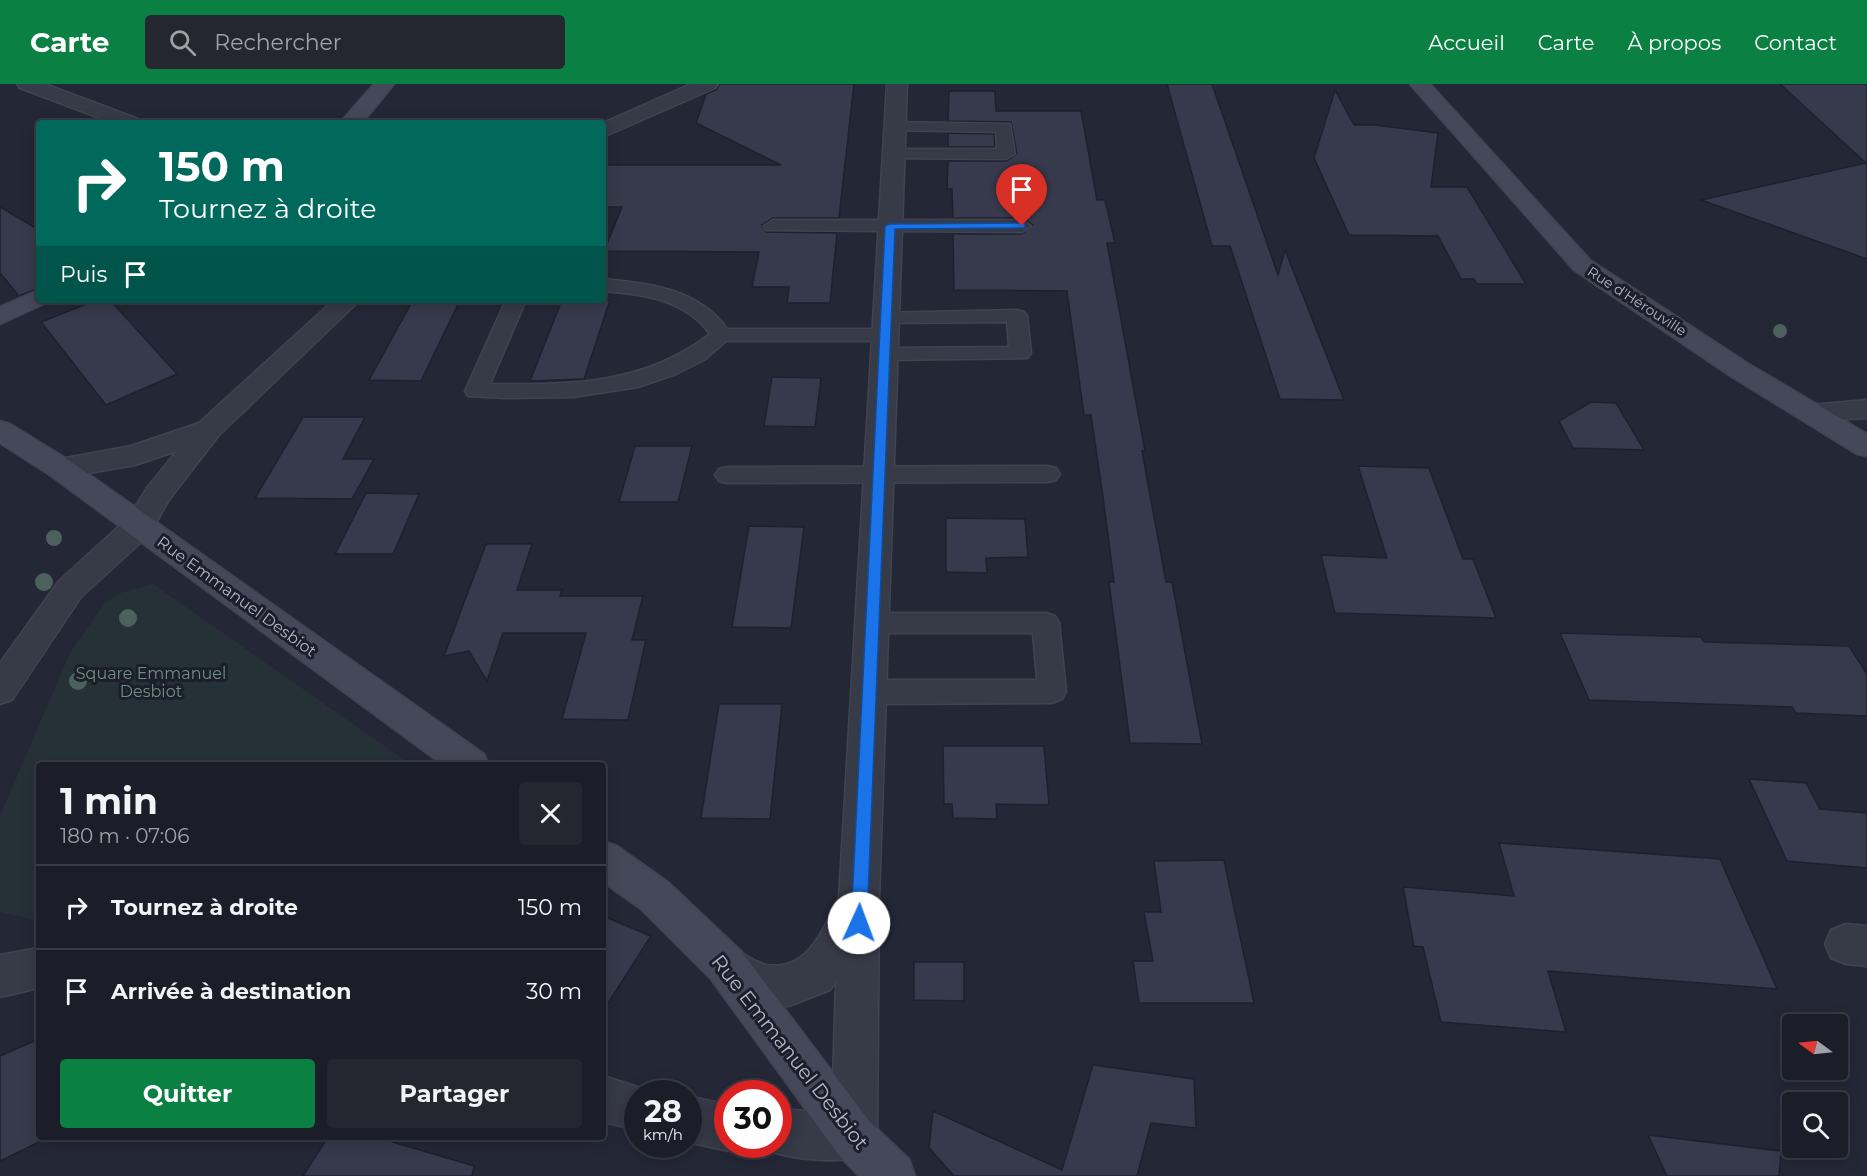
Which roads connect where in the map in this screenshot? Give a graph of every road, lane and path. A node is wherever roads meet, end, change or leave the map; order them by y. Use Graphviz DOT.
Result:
graph roads {
  1 [pos="27,84"];
  2 [pos="384,84"];
  3 [pos="708,84"];
  4 [pos="897,84"];
  5 [pos="1420,84"];
  6 [pos="123,120"];
  7 [pos="353,120"];
  8 [pos="606,129"];
  9 [pos="894,141"];
  10 [pos="773,226"];
  11 [pos="890,226"];
  12 [pos="1022,226"];
  13 [pos="606,285"];
  14 [pos="36,298"];
  15 [pos="345,303"];
  16 [pos="515,303"];
  17 [pos="0,316"];
  18 [pos="721,335"];
  19 [pos="885,335"];
  20 [pos="1867,409"];
  21 [pos="1810,412"];
  22 [pos="208,429"];
  23 [pos="0,430"];
  24 [pos="1867,447"];
  25 [pos="60,468"];
  26 [pos="879,474"];
  27 [pos="1048,474"];
  28 [pos="727,475"];
  29 [pos="139,526"];
  30 [pos="872,623"];
  31 [pos="0,690"];
  32 [pos="869,692"];
  33 [pos="467,762"];
  34 [pos="606,861"];
  35 [pos="860,899"];
  36 [pos="726,965"];
  37 [pos="36,969"];
  38 [pos="0,976"];
  39 [pos="606,1100"];
  40 [pos="624,1104"];
  41 [pos="792,1133"];
  42 [pos="854,1138"];
  43 [pos="892,1176"];
  1 -- 6 [label="street"];
  2 -- 7 [label="street"];
  3 -- 8 [label="street"];
  4 -- 9 [label="street"];
  5 -- 21 [label="street, Rue d'Hérouville"];
  9 -- 9 [label="lane"];
  9 -- 11 [label="street"];
  10 -- 11 [label="lane"];
  11 -- 12 [label="lane"];
  11 -- 19 [label="street"];
  13 -- 18 [label="lane"];
  14 -- 17 [label="street"];
  15 -- 22 [label="street"];
  16 -- 18 [label="lane"];
  18 -- 19 [label="lane"];
  19 -- 19 [label="lane"];
  19 -- 26 [label="street"];
  20 -- 21 [label="street"];
  21 -- 24 [label="street, Rue d'Hérouville"];
  22 -- 25 [label="street"];
  22 -- 29 [label="street"];
  23 -- 25 [label="street, Rue Emmanuel Desbiot"];
  25 -- 29 [label="street, Rue Emmanuel Desbiot"];
  26 -- 27 [label="lane"];
  26 -- 28 [label="lane"];
  26 -- 30 [label="street"];
  29 -- 31 [label="street"];
  29 -- 33 [label="street, Rue Emmanuel Desbiot"];
  30 -- 32 [label="street"];
  30 -- 32 [label="lane"];
  32 -- 35 [label="street"];
  34 -- 36 [label="street, Rue Emmanuel Desbiot"];
  35 -- 36 [label="street"];
  35 -- 42 [label="street"];
  36 -- 42 [label="street, Rue Emmanuel Desbiot"];
  37 -- 38 [label="street"];
  39 -- 40 [label="street"];
  41 -- 42 [label="street"];
  42 -- 43 [label="street, Rue Emmanuel Desbiot"];
}
